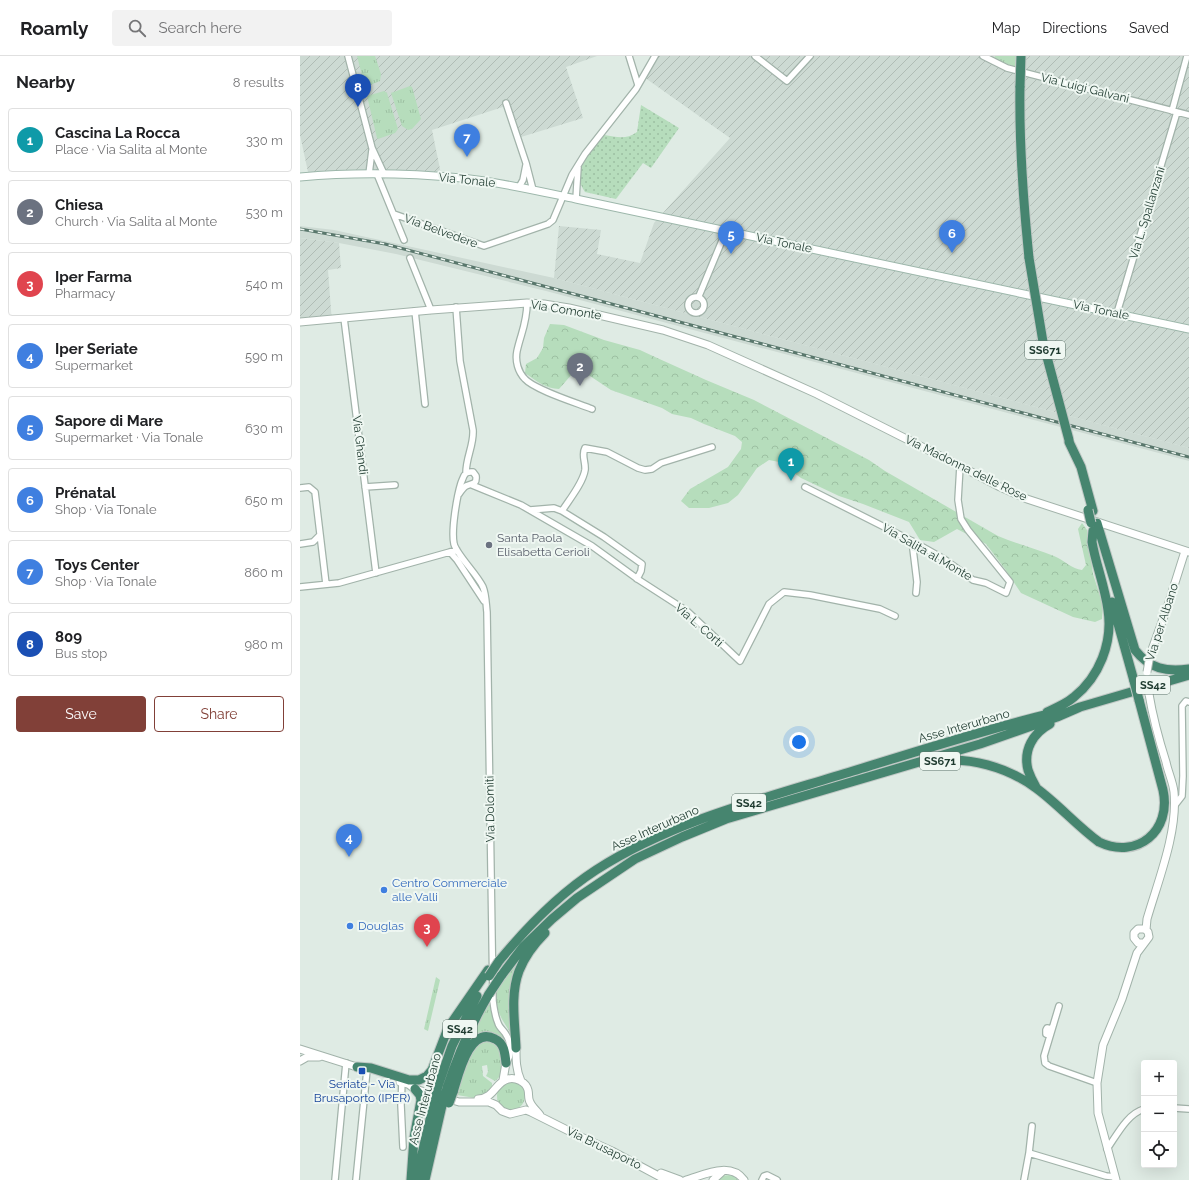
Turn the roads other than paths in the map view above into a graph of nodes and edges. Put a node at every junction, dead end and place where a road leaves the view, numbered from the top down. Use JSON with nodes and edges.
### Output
{"nodes":[{"id":1,"x":348,"y":56,"type":"edge"},
{"id":2,"x":629,"y":56,"type":"edge"},
{"id":3,"x":655,"y":56,"type":"edge"},
{"id":4,"x":755,"y":56,"type":"edge"},
{"id":5,"x":810,"y":56,"type":"edge"},
{"id":6,"x":983,"y":56,"type":"edge"},
{"id":7,"x":1021,"y":56,"type":"edge"},
{"id":8,"x":1187,"y":56,"type":"edge"},
{"id":9,"x":638,"y":85,"type":"junction"},
{"id":10,"x":506,"y":103,"type":"dead end"},
{"id":11,"x":1174,"y":111,"type":"junction"},
{"id":12,"x":1189,"y":115,"type":"edge"},
{"id":13,"x":372,"y":148,"type":"junction"},
{"id":14,"x":526,"y":163,"type":"junction"},
{"id":15,"x":578,"y":165,"type":"junction"},
{"id":16,"x":369,"y":174,"type":"junction"},
{"id":17,"x":380,"y":174,"type":"junction"},
{"id":18,"x":300,"y":177,"type":"edge"},
{"id":19,"x":520,"y":187,"type":"junction"},
{"id":20,"x":533,"y":190,"type":"junction"},
{"id":21,"x":563,"y":196,"type":"junction"},
{"id":22,"x":576,"y":199,"type":"junction"},
{"id":23,"x":394,"y":214,"type":"junction"},
{"id":24,"x":726,"y":231,"type":"junction"},
{"id":25,"x":404,"y":240,"type":"dead end"},
{"id":26,"x":410,"y":258,"type":"dead end"},
{"id":27,"x":699,"y":296,"type":"dead end"},
{"id":28,"x":527,"y":303,"type":"junction"},
{"id":29,"x":456,"y":308,"type":"junction"},
{"id":30,"x":431,"y":310,"type":"junction"},
{"id":31,"x":415,"y":311,"type":"junction"},
{"id":32,"x":1117,"y":313,"type":"junction"},
{"id":33,"x":344,"y":318,"type":"junction"},
{"id":34,"x":300,"y":322,"type":"edge"},
{"id":35,"x":1189,"y":329,"type":"edge"},
{"id":36,"x":817,"y":394,"type":"joint"},
{"id":37,"x":425,"y":404,"type":"dead end"},
{"id":38,"x":592,"y":409,"type":"dead end"},
{"id":39,"x":712,"y":447,"type":"dead end"},
{"id":40,"x":470,"y":450,"type":"junction"},
{"id":41,"x":960,"y":466,"type":"junction"},
{"id":42,"x":473,"y":472,"type":"junction"},
{"id":43,"x":466,"y":473,"type":"junction"},
{"id":44,"x":463,"y":479,"type":"junction"},
{"id":45,"x":476,"y":479,"type":"junction"},
{"id":46,"x":395,"y":485,"type":"dead end"},
{"id":47,"x":470,"y":485,"type":"junction"},
{"id":48,"x":365,"y":487,"type":"junction"},
{"id":49,"x":805,"y":487,"type":"dead end"},
{"id":50,"x":300,"y":488,"type":"edge"},
{"id":51,"x":488,"y":491,"type":"junction"},
{"id":52,"x":459,"y":494,"type":"junction"},
{"id":53,"x":530,"y":510,"type":"junction"},
{"id":54,"x":562,"y":511,"type":"junction"},
{"id":55,"x":1094,"y":526,"type":"junction"},
{"id":56,"x":320,"y":536,"type":"junction"},
{"id":57,"x":912,"y":541,"type":"junction"},
{"id":58,"x":314,"y":542,"type":"junction"},
{"id":59,"x":300,"y":544,"type":"edge"},
{"id":60,"x":321,"y":548,"type":"junction"},
{"id":61,"x":457,"y":550,"type":"junction"},
{"id":62,"x":450,"y":552,"type":"junction"},
{"id":63,"x":1187,"y":552,"type":"edge"},
{"id":64,"x":376,"y":573,"type":"junction"},
{"id":65,"x":637,"y":579,"type":"junction"},
{"id":66,"x":326,"y":584,"type":"junction"},
{"id":67,"x":300,"y":587,"type":"edge"},
{"id":68,"x":916,"y":593,"type":"dead end"},
{"id":69,"x":486,"y":603,"type":"junction"},
{"id":70,"x":895,"y":616,"type":"dead end"},
{"id":71,"x":1189,"y":669,"type":"edge"},
{"id":72,"x":1189,"y":675,"type":"edge"},
{"id":73,"x":1117,"y":695,"type":"junction"},
{"id":74,"x":1189,"y":702,"type":"edge"},
{"id":75,"x":1080,"y":707,"type":"junction"},
{"id":76,"x":1037,"y":717,"type":"junction"},
{"id":77,"x":842,"y":785,"type":"junction"},
{"id":78,"x":1036,"y":788,"type":"junction"},
{"id":79,"x":1175,"y":805,"type":"junction"},
{"id":80,"x":577,"y":898,"type":"junction"},
{"id":81,"x":1143,"y":929,"type":"junction"},
{"id":82,"x":1135,"y":941,"type":"junction"},
{"id":83,"x":1144,"y":943,"type":"junction"},
{"id":84,"x":1137,"y":953,"type":"junction"},
{"id":85,"x":488,"y":973,"type":"junction"},
{"id":86,"x":1058,"y":1006,"type":"dead end"},
{"id":87,"x":496,"y":1016,"type":"junction"},
{"id":88,"x":300,"y":1046,"type":"edge"},
{"id":89,"x":516,"y":1048,"type":"junction"},
{"id":90,"x":300,"y":1049,"type":"edge"},
{"id":91,"x":311,"y":1052,"type":"junction"},
{"id":92,"x":328,"y":1058,"type":"junction"},
{"id":93,"x":300,"y":1061,"type":"edge"},
{"id":94,"x":346,"y":1063,"type":"junction"},
{"id":95,"x":506,"y":1063,"type":"junction"},
{"id":96,"x":357,"y":1067,"type":"junction"},
{"id":97,"x":367,"y":1070,"type":"junction"},
{"id":98,"x":503,"y":1080,"type":"junction"},
{"id":99,"x":521,"y":1081,"type":"junction"},
{"id":100,"x":1097,"y":1083,"type":"junction"},
{"id":101,"x":408,"y":1085,"type":"junction"},
{"id":102,"x":446,"y":1089,"type":"junction"},
{"id":103,"x":495,"y":1091,"type":"junction"},
{"id":104,"x":529,"y":1100,"type":"junction"},
{"id":105,"x":442,"y":1101,"type":"junction"},
{"id":106,"x":496,"y":1105,"type":"junction"},
{"id":107,"x":1177,"y":1108,"type":"edge"},
{"id":108,"x":1189,"y":1109,"type":"edge"},
{"id":109,"x":1141,"y":1111,"type":"edge"},
{"id":110,"x":520,"y":1112,"type":"junction"},
{"id":111,"x":542,"y":1116,"type":"junction"},
{"id":112,"x":1032,"y":1126,"type":"dead end"},
{"id":113,"x":403,"y":1147,"type":"dead end"},
{"id":114,"x":1107,"y":1149,"type":"junction"},
{"id":115,"x":1029,"y":1153,"type":"junction"},
{"id":116,"x":631,"y":1160,"type":"junction"},
{"id":117,"x":727,"y":1170,"type":"junction"},
{"id":118,"x":1116,"y":1179,"type":"edge"},
{"id":119,"x":335,"y":1180,"type":"edge"},
{"id":120,"x":356,"y":1180,"type":"edge"},
{"id":121,"x":411,"y":1180,"type":"edge"},
{"id":122,"x":416,"y":1180,"type":"edge"},
{"id":123,"x":427,"y":1180,"type":"edge"},
{"id":124,"x":666,"y":1180,"type":"edge"},
{"id":125,"x":680,"y":1180,"type":"edge"},
{"id":126,"x":686,"y":1180,"type":"edge"},
{"id":127,"x":713,"y":1180,"type":"edge"},
{"id":128,"x":744,"y":1180,"type":"edge"},
{"id":129,"x":762,"y":1180,"type":"edge"},
{"id":130,"x":777,"y":1180,"type":"edge"},
{"id":131,"x":1024,"y":1180,"type":"edge"}],
"edges":[{"from":1,"to":13,"type":"street"},
{"from":2,"to":9,"type":"street"},
{"from":3,"to":9,"type":"street","name":"Via Belvedere"},
{"from":4,"to":5,"type":"street"},
{"from":6,"to":11,"type":"street","name":"Via Luigi Galvani"},
{"from":7,"to":55,"type":"highway","number":"SS671","bridge":true},
{"from":8,"to":11,"type":"street","name":"Via L. Spallanzani"},
{"from":9,"to":15,"type":"street","name":"Via Belvedere"},
{"from":10,"to":14,"type":"street"},
{"from":11,"to":12,"type":"street","name":"Via Luigi Galvani"},
{"from":11,"to":32,"type":"street","name":"Via L. Spallanzani"},
{"from":13,"to":16,"type":"street"},
{"from":13,"to":17,"type":"street"},
{"from":14,"to":19,"type":"street"},
{"from":14,"to":20,"type":"street"},
{"from":15,"to":21,"type":"street","name":"Via Belvedere"},
{"from":15,"to":22,"type":"street"},
{"from":16,"to":17,"type":"street","name":"Via Tonale"},
{"from":16,"to":18,"type":"street","name":"Via Tonale"},
{"from":17,"to":19,"type":"street","name":"Via Tonale"},
{"from":17,"to":23,"type":"street"},
{"from":19,"to":20,"type":"street","name":"Via Tonale"},
{"from":20,"to":21,"type":"street","name":"Via Tonale"},
{"from":21,"to":22,"type":"street","name":"Via Tonale"},
{"from":21,"to":23,"type":"street","name":"Via Belvedere"},
{"from":22,"to":24,"type":"street","name":"Via Tonale"},
{"from":23,"to":25,"type":"street"},
{"from":24,"to":27,"type":"street"},
{"from":24,"to":32,"type":"street","name":"Via Tonale"},
{"from":26,"to":30,"type":"street"},
{"from":28,"to":29,"type":"street","name":"Via Comonte"},
{"from":28,"to":36,"type":"street","name":"Via Comonte"},
{"from":28,"to":38,"type":"street"},
{"from":29,"to":30,"type":"street","name":"Via Comonte"},
{"from":29,"to":40,"type":"street"},
{"from":30,"to":31,"type":"street","name":"Via Comonte"},
{"from":31,"to":33,"type":"street","name":"Via Comonte"},
{"from":31,"to":37,"type":"street"},
{"from":32,"to":35,"type":"street","name":"Via Tonale"},
{"from":33,"to":34,"type":"street","name":"Via Comonte"},
{"from":33,"to":48,"type":"street","name":"Via Ghandi"},
{"from":36,"to":41,"type":"street","name":"Via Madonna delle Rose"},
{"from":39,"to":54,"type":"street"},
{"from":40,"to":42,"type":"street"},
{"from":40,"to":43,"type":"street"},
{"from":41,"to":57,"type":"street","name":"Via Salita al Monte"},
{"from":41,"to":63,"type":"street","name":"Via Madonna delle Rose"},
{"from":42,"to":43,"type":"street"},
{"from":42,"to":45,"type":"street"},
{"from":43,"to":44,"type":"street"},
{"from":44,"to":47,"type":"street"},
{"from":44,"to":52,"type":"street"},
{"from":45,"to":47,"type":"street"},
{"from":45,"to":51,"type":"street","name":"Via L. Corti"},
{"from":46,"to":48,"type":"street"},
{"from":47,"to":51,"type":"street","name":"Via L. Corti"},
{"from":47,"to":52,"type":"street"},
{"from":48,"to":64,"type":"street","name":"Via Ghandi"},
{"from":49,"to":57,"type":"street","name":"Via Salita al Monte"},
{"from":50,"to":56,"type":"street"},
{"from":51,"to":53,"type":"street","name":"Via L. Corti"},
{"from":52,"to":61,"type":"street"},
{"from":53,"to":54,"type":"street"},
{"from":53,"to":65,"type":"street","name":"Via L. Corti"},
{"from":54,"to":65,"type":"street"},
{"from":55,"to":71,"type":"highway","number":"SS671"},
{"from":55,"to":76,"type":"highway"},
{"from":55,"to":78,"type":"highway","number":"SS671","bridge":true},
{"from":56,"to":58,"type":"street"},
{"from":56,"to":60,"type":"street"},
{"from":57,"to":68,"type":"street"},
{"from":58,"to":59,"type":"street"},
{"from":58,"to":60,"type":"street"},
{"from":60,"to":66,"type":"street"},
{"from":61,"to":62,"type":"street"},
{"from":61,"to":69,"type":"street","name":"Via Dolomiti"},
{"from":62,"to":64,"type":"street"},
{"from":62,"to":69,"type":"street"},
{"from":63,"to":79,"type":"street","name":"Via per Albano","bridge":true},
{"from":64,"to":66,"type":"street"},
{"from":65,"to":70,"type":"street","name":"Via L. Corti"},
{"from":66,"to":67,"type":"street"},
{"from":69,"to":87,"type":"street","name":"Via Dolomiti"},
{"from":72,"to":73,"type":"highway","number":"SS42"},
{"from":73,"to":75,"type":"highway","number":"SS42"},
{"from":73,"to":78,"type":"highway"},
{"from":74,"to":79,"type":"street"},
{"from":75,"to":76,"type":"highway","name":"Asse Interurbano"},
{"from":75,"to":77,"type":"highway","number":"SS42"},
{"from":76,"to":85,"type":"highway","name":"Asse Interurbano","number":"SS42","bridge":true},
{"from":77,"to":78,"type":"highway","number":"SS671"},
{"from":77,"to":80,"type":"highway","name":"Asse Interurbano","number":"SS42"},
{"from":79,"to":81,"type":"street","name":"Via per Albano"},
{"from":80,"to":89,"type":"highway"},
{"from":80,"to":102,"type":"highway","name":"Asse Interurbano","number":"SS42","bridge":true},
{"from":81,"to":82,"type":"street"},
{"from":81,"to":83,"type":"street"},
{"from":82,"to":83,"type":"street"},
{"from":82,"to":84,"type":"street"},
{"from":83,"to":84,"type":"street"},
{"from":84,"to":100,"type":"street"},
{"from":85,"to":96,"type":"highway"},
{"from":85,"to":102,"type":"highway","name":"Asse Interurbano","number":"SS42"},
{"from":86,"to":100,"type":"street"},
{"from":87,"to":89,"type":"street"},
{"from":87,"to":95,"type":"street"},
{"from":88,"to":91,"type":"street"},
{"from":89,"to":99,"type":"street","name":"Via Brusaporto"},
{"from":90,"to":91,"type":"street","name":"Via Brusaporto"},
{"from":91,"to":92,"type":"street","name":"Via Brusaporto"},
{"from":92,"to":93,"type":"street"},
{"from":92,"to":94,"type":"street","name":"Via Brusaporto"},
{"from":94,"to":96,"type":"street","name":"Via Brusaporto"},
{"from":94,"to":119,"type":"street"},
{"from":95,"to":98,"type":"street"},
{"from":95,"to":102,"type":"highway"},
{"from":96,"to":97,"type":"street","name":"Via Brusaporto"},
{"from":97,"to":101,"type":"street","name":"Via Brusaporto"},
{"from":97,"to":120,"type":"street"},
{"from":98,"to":99,"type":"street"},
{"from":98,"to":103,"type":"street","name":"Via Brusaporto"},
{"from":99,"to":104,"type":"street","name":"Via Brusaporto"},
{"from":100,"to":114,"type":"street"},
{"from":101,"to":103,"type":"street","name":"Via Brusaporto"},
{"from":101,"to":106,"type":"street","name":"Via Brusaporto"},
{"from":101,"to":113,"type":"street"},
{"from":101,"to":121,"type":"highway"},
{"from":102,"to":105,"type":"highway","name":"Asse Interurbano","number":"SS42","bridge":true},
{"from":103,"to":106,"type":"street"},
{"from":104,"to":110,"type":"street"},
{"from":104,"to":111,"type":"street","name":"Via Brusaporto"},
{"from":105,"to":122,"type":"highway","name":"Asse Interurbano","number":"SS42"},
{"from":105,"to":123,"type":"highway","name":"Asse Interurbano","number":"SS42"},
{"from":106,"to":110,"type":"street","name":"Via Brusaporto"},
{"from":107,"to":108,"type":"street"},
{"from":109,"to":114,"type":"street"},
{"from":110,"to":111,"type":"street","name":"Via Brusaporto"},
{"from":111,"to":116,"type":"street","name":"Via Brusaporto"},
{"from":112,"to":115,"type":"street"},
{"from":114,"to":118,"type":"street"},
{"from":115,"to":118,"type":"street"},
{"from":115,"to":131,"type":"street"},
{"from":116,"to":124,"type":"street","name":"Via Brusaporto"},
{"from":116,"to":125,"type":"street"},
{"from":117,"to":126,"type":"street"},
{"from":117,"to":127,"type":"street"},
{"from":117,"to":128,"type":"street"},
{"from":129,"to":130,"type":"street"}]}
